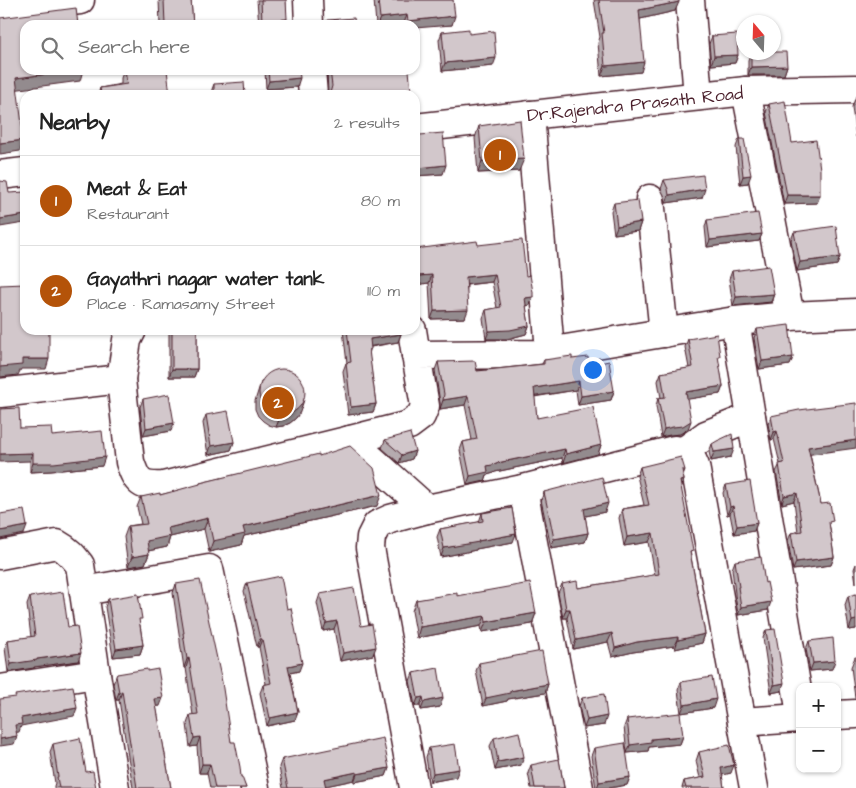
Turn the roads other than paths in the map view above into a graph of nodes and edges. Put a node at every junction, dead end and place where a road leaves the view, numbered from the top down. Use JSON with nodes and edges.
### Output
{"nodes":[{"id":1,"x":80,"y":0,"type":"edge"},
{"id":2,"x":308,"y":0,"type":"edge"},
{"id":3,"x":690,"y":0,"type":"edge"},
{"id":4,"x":0,"y":9,"type":"edge"},
{"id":5,"x":309,"y":20,"type":"edge"},
{"id":6,"x":311,"y":75,"type":"edge"},
{"id":7,"x":856,"y":89,"type":"edge"},
{"id":8,"x":313,"y":90,"type":"edge"},
{"id":9,"x":746,"y":91,"type":"junction"},
{"id":10,"x":698,"y":96,"type":"junction"},
{"id":11,"x":530,"y":115,"type":"junction"},
{"id":12,"x":420,"y":127,"type":"edge"},
{"id":13,"x":20,"y":173,"type":"edge"},
{"id":14,"x":0,"y":175,"type":"edge"},
{"id":15,"x":650,"y":199,"type":"dead end"},
{"id":16,"x":856,"y":313,"type":"edge"},
{"id":17,"x":790,"y":316,"type":"junction"},
{"id":18,"x":735,"y":321,"type":"junction"},
{"id":19,"x":664,"y":333,"type":"junction"},
{"id":20,"x":130,"y":335,"type":"edge"},
{"id":21,"x":414,"y":342,"type":"edge"},
{"id":22,"x":550,"y":351,"type":"junction"},
{"id":23,"x":122,"y":379,"type":"junction"},
{"id":24,"x":0,"y":393,"type":"edge"},
{"id":25,"x":751,"y":417,"type":"junction"},
{"id":26,"x":350,"y":440,"type":"junction"},
{"id":27,"x":684,"y":451,"type":"junction"},
{"id":28,"x":522,"y":489,"type":"junction"},
{"id":29,"x":427,"y":509,"type":"junction"},
{"id":30,"x":0,"y":555,"type":"edge"},
{"id":31,"x":84,"y":592,"type":"junction"},
{"id":32,"x":96,"y":674,"type":"junction"},
{"id":33,"x":796,"y":684,"type":"edge"},
{"id":34,"x":0,"y":689,"type":"edge"},
{"id":35,"x":856,"y":714,"type":"edge"},
{"id":36,"x":841,"y":715,"type":"edge"},
{"id":37,"x":796,"y":718,"type":"edge"},
{"id":38,"x":742,"y":722,"type":"junction"},
{"id":39,"x":115,"y":788,"type":"edge"},
{"id":40,"x":255,"y":788,"type":"edge"},
{"id":41,"x":414,"y":788,"type":"edge"},
{"id":42,"x":579,"y":788,"type":"edge"},
{"id":43,"x":754,"y":788,"type":"edge"}],
"edges":[{"from":1,"to":4,"type":"street"},
{"from":2,"to":5,"type":"street"},
{"from":3,"to":10,"type":"street"},
{"from":6,"to":8,"type":"street"},
{"from":7,"to":9,"type":"street","name":"Dr.Rajendra Prasath Road"},
{"from":9,"to":10,"type":"street","name":"Dr.Rajendra Prasath Road"},
{"from":9,"to":17,"type":"street"},
{"from":10,"to":11,"type":"street","name":"Dr.Rajendra Prasath Road"},
{"from":11,"to":12,"type":"street","name":"Dr.Rajendra Prasath Road"},
{"from":11,"to":22,"type":"street"},
{"from":13,"to":14,"type":"street"},
{"from":15,"to":19,"type":"street"},
{"from":16,"to":17,"type":"street"},
{"from":17,"to":18,"type":"street"},
{"from":18,"to":19,"type":"street"},
{"from":18,"to":25,"type":"street"},
{"from":19,"to":22,"type":"street"},
{"from":20,"to":23,"type":"street"},
{"from":21,"to":22,"type":"street"},
{"from":21,"to":26,"type":"street"},
{"from":23,"to":24,"type":"street"},
{"from":23,"to":26,"type":"street"},
{"from":25,"to":27,"type":"street"},
{"from":25,"to":33,"type":"street"},
{"from":26,"to":29,"type":"street"},
{"from":27,"to":28,"type":"street"},
{"from":27,"to":38,"type":"street"},
{"from":28,"to":29,"type":"street"},
{"from":28,"to":42,"type":"street"},
{"from":29,"to":41,"type":"street"},
{"from":30,"to":31,"type":"street"},
{"from":31,"to":32,"type":"street"},
{"from":31,"to":40,"type":"street"},
{"from":32,"to":34,"type":"street"},
{"from":32,"to":39,"type":"street"},
{"from":35,"to":36,"type":"street"},
{"from":37,"to":38,"type":"street"},
{"from":38,"to":43,"type":"street"}]}
